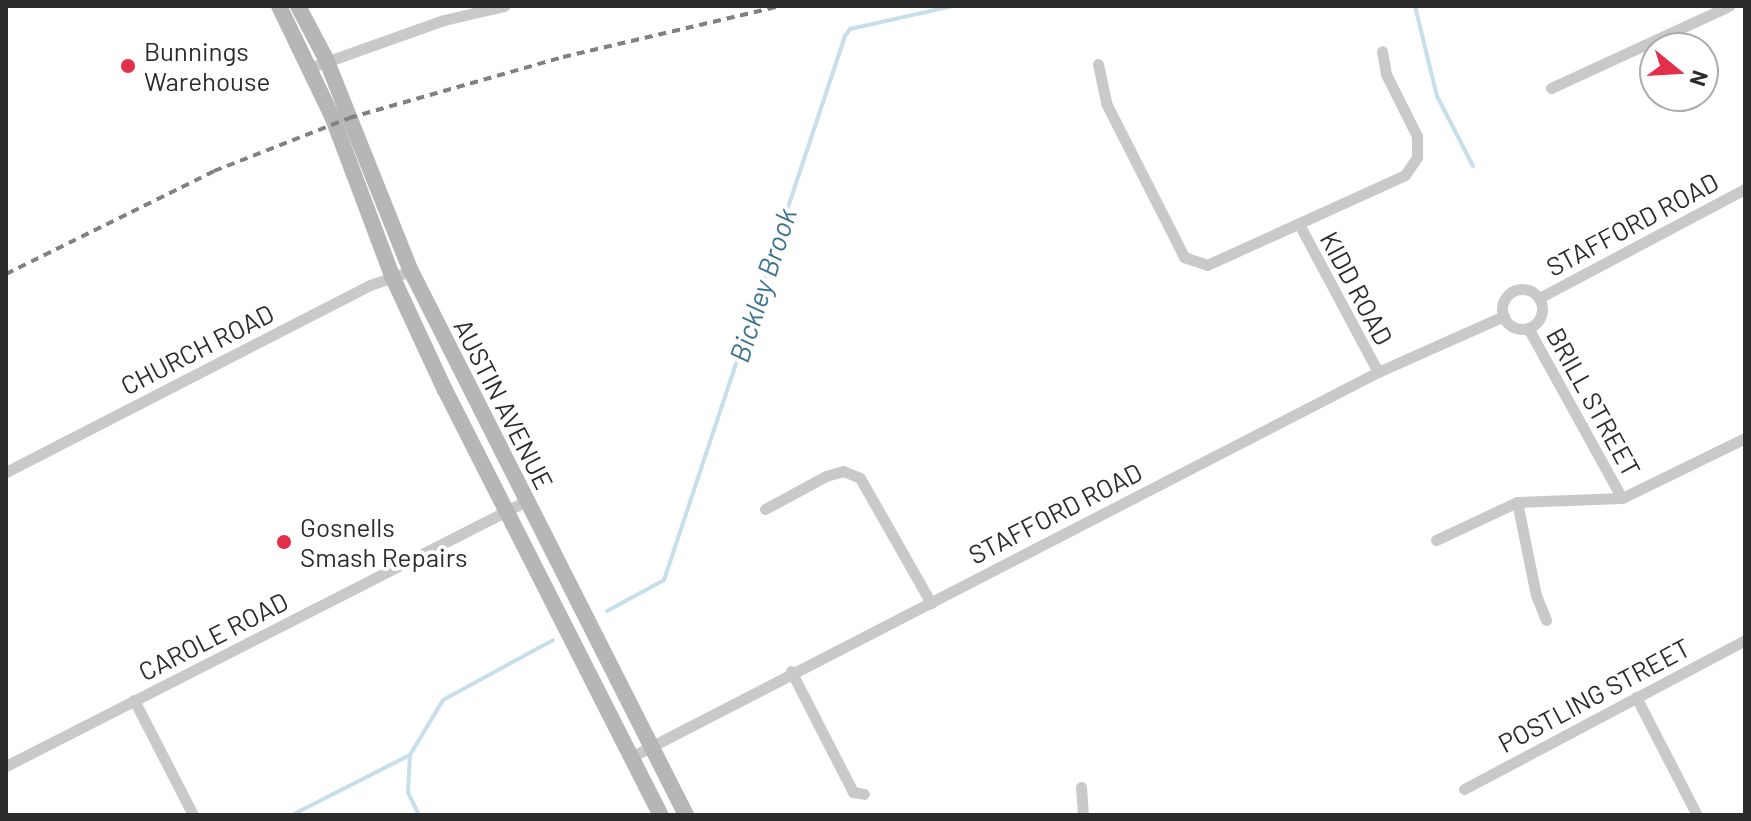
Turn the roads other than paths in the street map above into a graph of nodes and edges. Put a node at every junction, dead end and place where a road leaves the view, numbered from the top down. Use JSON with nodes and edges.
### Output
{"nodes":[{"id":1,"x":279,"y":6,"type":"edge"},
{"id":2,"x":298,"y":6,"type":"edge"},
{"id":3,"x":504,"y":6,"type":"edge"},
{"id":4,"x":1729,"y":6,"type":"edge"},
{"id":5,"x":1382,"y":51,"type":"dead end"},
{"id":6,"x":326,"y":59,"type":"junction"},
{"id":7,"x":1098,"y":64,"type":"dead end"},
{"id":8,"x":309,"y":68,"type":"junction"},
{"id":9,"x":1551,"y":88,"type":"dead end"},
{"id":10,"x":1745,"y":189,"type":"edge"},
{"id":11,"x":1299,"y":224,"type":"junction"},
{"id":12,"x":411,"y":271,"type":"junction"},
{"id":13,"x":392,"y":276,"type":"junction"},
{"id":14,"x":1539,"y":298,"type":"junction"},
{"id":15,"x":1504,"y":316,"type":"junction"},
{"id":16,"x":1528,"y":328,"type":"junction"},
{"id":17,"x":1378,"y":372,"type":"junction"},
{"id":18,"x":1745,"y":438,"type":"edge"},
{"id":19,"x":6,"y":472,"type":"edge"},
{"id":20,"x":1622,"y":498,"type":"junction"},
{"id":21,"x":526,"y":501,"type":"junction"},
{"id":22,"x":1517,"y":502,"type":"junction"},
{"id":23,"x":765,"y":509,"type":"dead end"},
{"id":24,"x":506,"y":511,"type":"junction"},
{"id":25,"x":1436,"y":540,"type":"dead end"},
{"id":26,"x":931,"y":603,"type":"junction"},
{"id":27,"x":1546,"y":620,"type":"dead end"},
{"id":28,"x":1745,"y":640,"type":"edge"},
{"id":29,"x":791,"y":671,"type":"junction"},
{"id":30,"x":1636,"y":697,"type":"junction"},
{"id":31,"x":134,"y":700,"type":"junction"},
{"id":32,"x":651,"y":747,"type":"junction"},
{"id":33,"x":631,"y":757,"type":"junction"},
{"id":34,"x":6,"y":766,"type":"edge"},
{"id":35,"x":1081,"y":787,"type":"dead end"},
{"id":36,"x":1464,"y":789,"type":"dead end"},
{"id":37,"x":864,"y":794,"type":"dead end"},
{"id":38,"x":193,"y":815,"type":"edge"},
{"id":39,"x":661,"y":815,"type":"edge"},
{"id":40,"x":686,"y":815,"type":"edge"},
{"id":41,"x":1083,"y":815,"type":"edge"},
{"id":42,"x":1697,"y":815,"type":"edge"}],
"edges":[{"from":1,"to":8,"type":"main road","name":"AUSTIN AVENUE"},
{"from":2,"to":6,"type":"main road","name":"AUSTIN AVENUE"},
{"from":3,"to":6,"type":"street"},
{"from":4,"to":9,"type":"street"},
{"from":5,"to":11,"type":"street"},
{"from":6,"to":8,"type":"street"},
{"from":6,"to":12,"type":"main road","name":"AUSTIN AVENUE"},
{"from":7,"to":11,"type":"street"},
{"from":8,"to":13,"type":"main road","name":"AUSTIN AVENUE"},
{"from":10,"to":14,"type":"street","name":"STAFFORD ROAD"},
{"from":11,"to":17,"type":"street","name":"KIDD ROAD"},
{"from":12,"to":13,"type":"street","name":"CHURCH ROAD"},
{"from":12,"to":21,"type":"main road","name":"AUSTIN AVENUE"},
{"from":13,"to":19,"type":"street","name":"CHURCH ROAD"},
{"from":13,"to":24,"type":"main road","name":"AUSTIN AVENUE"},
{"from":14,"to":15,"type":"street","name":"STAFFORD ROAD"},
{"from":14,"to":16,"type":"street","name":"STAFFORD ROAD"},
{"from":15,"to":16,"type":"street"},
{"from":15,"to":17,"type":"street","name":"STAFFORD ROAD"},
{"from":16,"to":20,"type":"street","name":"BRILL STREET"},
{"from":17,"to":26,"type":"street","name":"STAFFORD ROAD"},
{"from":18,"to":20,"type":"street"},
{"from":20,"to":22,"type":"street"},
{"from":21,"to":24,"type":"street","name":"CAROLE ROAD"},
{"from":21,"to":32,"type":"main road","name":"AUSTIN AVENUE"},
{"from":22,"to":25,"type":"street"},
{"from":22,"to":27,"type":"street"},
{"from":23,"to":26,"type":"street"},
{"from":24,"to":31,"type":"street","name":"CAROLE ROAD"},
{"from":24,"to":33,"type":"main road","name":"AUSTIN AVENUE"},
{"from":26,"to":29,"type":"street","name":"STAFFORD ROAD"},
{"from":28,"to":30,"type":"street","name":"POSTLING STREET"},
{"from":29,"to":32,"type":"street","name":"STAFFORD ROAD"},
{"from":29,"to":37,"type":"street"},
{"from":30,"to":36,"type":"street","name":"POSTLING STREET"},
{"from":30,"to":42,"type":"street"},
{"from":31,"to":34,"type":"street","name":"CAROLE ROAD"},
{"from":31,"to":38,"type":"street"},
{"from":32,"to":33,"type":"street","name":"STAFFORD ROAD"},
{"from":32,"to":40,"type":"main road","name":"AUSTIN AVENUE"},
{"from":33,"to":39,"type":"main road","name":"AUSTIN AVENUE"},
{"from":35,"to":41,"type":"street"}]}
